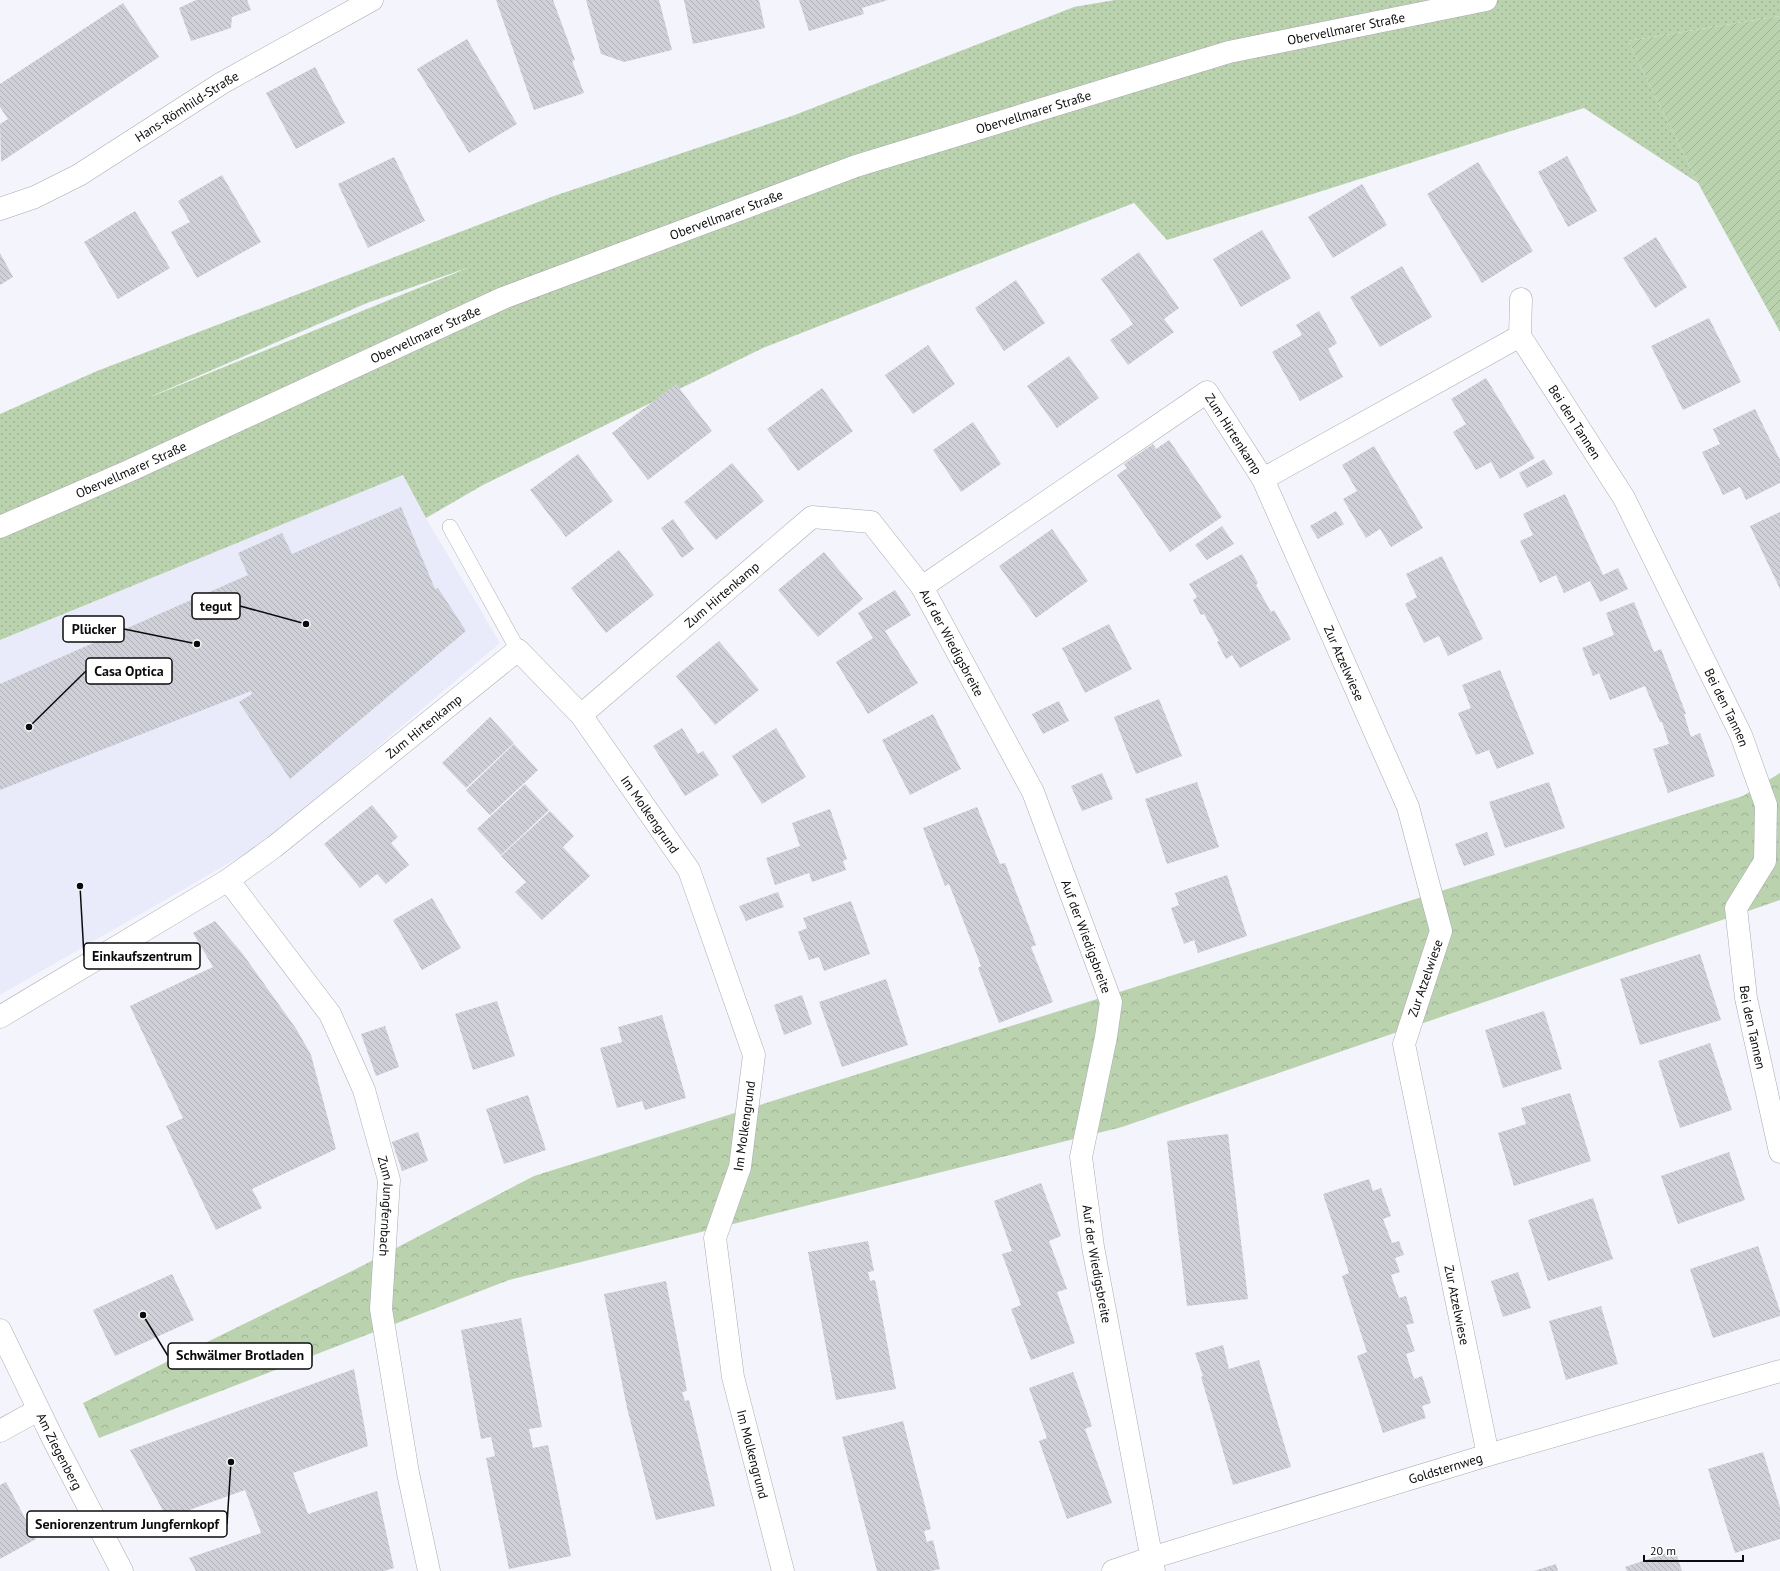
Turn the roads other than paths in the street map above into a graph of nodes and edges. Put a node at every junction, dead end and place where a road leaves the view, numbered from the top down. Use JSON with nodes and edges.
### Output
{"nodes":[{"id":1,"x":372,"y":0,"type":"edge"},
{"id":2,"x":1486,"y":0,"type":"edge"},
{"id":3,"x":0,"y":209,"type":"edge"},
{"id":4,"x":1521,"y":299,"type":"dead end"},
{"id":5,"x":1520,"y":336,"type":"junction"},
{"id":6,"x":1263,"y":479,"type":"junction"},
{"id":7,"x":812,"y":517,"type":"joint"},
{"id":8,"x":0,"y":527,"type":"edge"},
{"id":9,"x":450,"y":527,"type":"dead end"},
{"id":10,"x":922,"y":587,"type":"junction"},
{"id":11,"x":518,"y":650,"type":"junction"},
{"id":12,"x":581,"y":715,"type":"junction"},
{"id":13,"x":228,"y":880,"type":"junction"},
{"id":14,"x":0,"y":1017,"type":"edge"},
{"id":15,"x":1780,"y":1152,"type":"edge"},
{"id":16,"x":0,"y":1330,"type":"edge"},
{"id":17,"x":1780,"y":1370,"type":"edge"},
{"id":18,"x":38,"y":1410,"type":"junction"},
{"id":19,"x":0,"y":1431,"type":"edge"},
{"id":20,"x":1488,"y":1455,"type":"junction"},
{"id":21,"x":1152,"y":1564,"type":"edge"},
{"id":22,"x":122,"y":1571,"type":"edge"},
{"id":23,"x":429,"y":1571,"type":"edge"},
{"id":24,"x":783,"y":1571,"type":"edge"},
{"id":25,"x":1113,"y":1571,"type":"edge"}],
"edges":[{"from":1,"to":3,"type":"street","name":"Hans-Römhild-Straße"},
{"from":2,"to":8,"type":"street","name":"Obervellmarer Straße"},
{"from":4,"to":5,"type":"street"},
{"from":5,"to":6,"type":"street","name":"Zum Hirtenkamp"},
{"from":5,"to":15,"type":"street","name":"Bei den Tannen"},
{"from":6,"to":10,"type":"street","name":"Zum Hirtenkamp"},
{"from":6,"to":20,"type":"street","name":"Zur Atzelwiese"},
{"from":7,"to":10,"type":"street","name":"Auf der Wiedigsbreite"},
{"from":7,"to":12,"type":"street","name":"Zum Hirtenkamp"},
{"from":9,"to":11,"type":"lane"},
{"from":10,"to":21,"type":"street","name":"Auf der Wiedigsbreite"},
{"from":11,"to":12,"type":"street"},
{"from":11,"to":13,"type":"street","name":"Zum Hirtenkamp"},
{"from":12,"to":24,"type":"street","name":"Im Molkengrund"},
{"from":13,"to":14,"type":"street","name":"Zum Hirtenkamp"},
{"from":13,"to":23,"type":"street","name":"Zum Jungfernbach"},
{"from":16,"to":18,"type":"street","name":"Am Ziegenberg"},
{"from":17,"to":20,"type":"street","name":"Goldsternweg"},
{"from":18,"to":19,"type":"street"},
{"from":18,"to":22,"type":"street","name":"Am Ziegenberg"},
{"from":20,"to":21,"type":"street","name":"Goldsternweg"},
{"from":21,"to":25,"type":"street","name":"Goldsternweg"}]}
